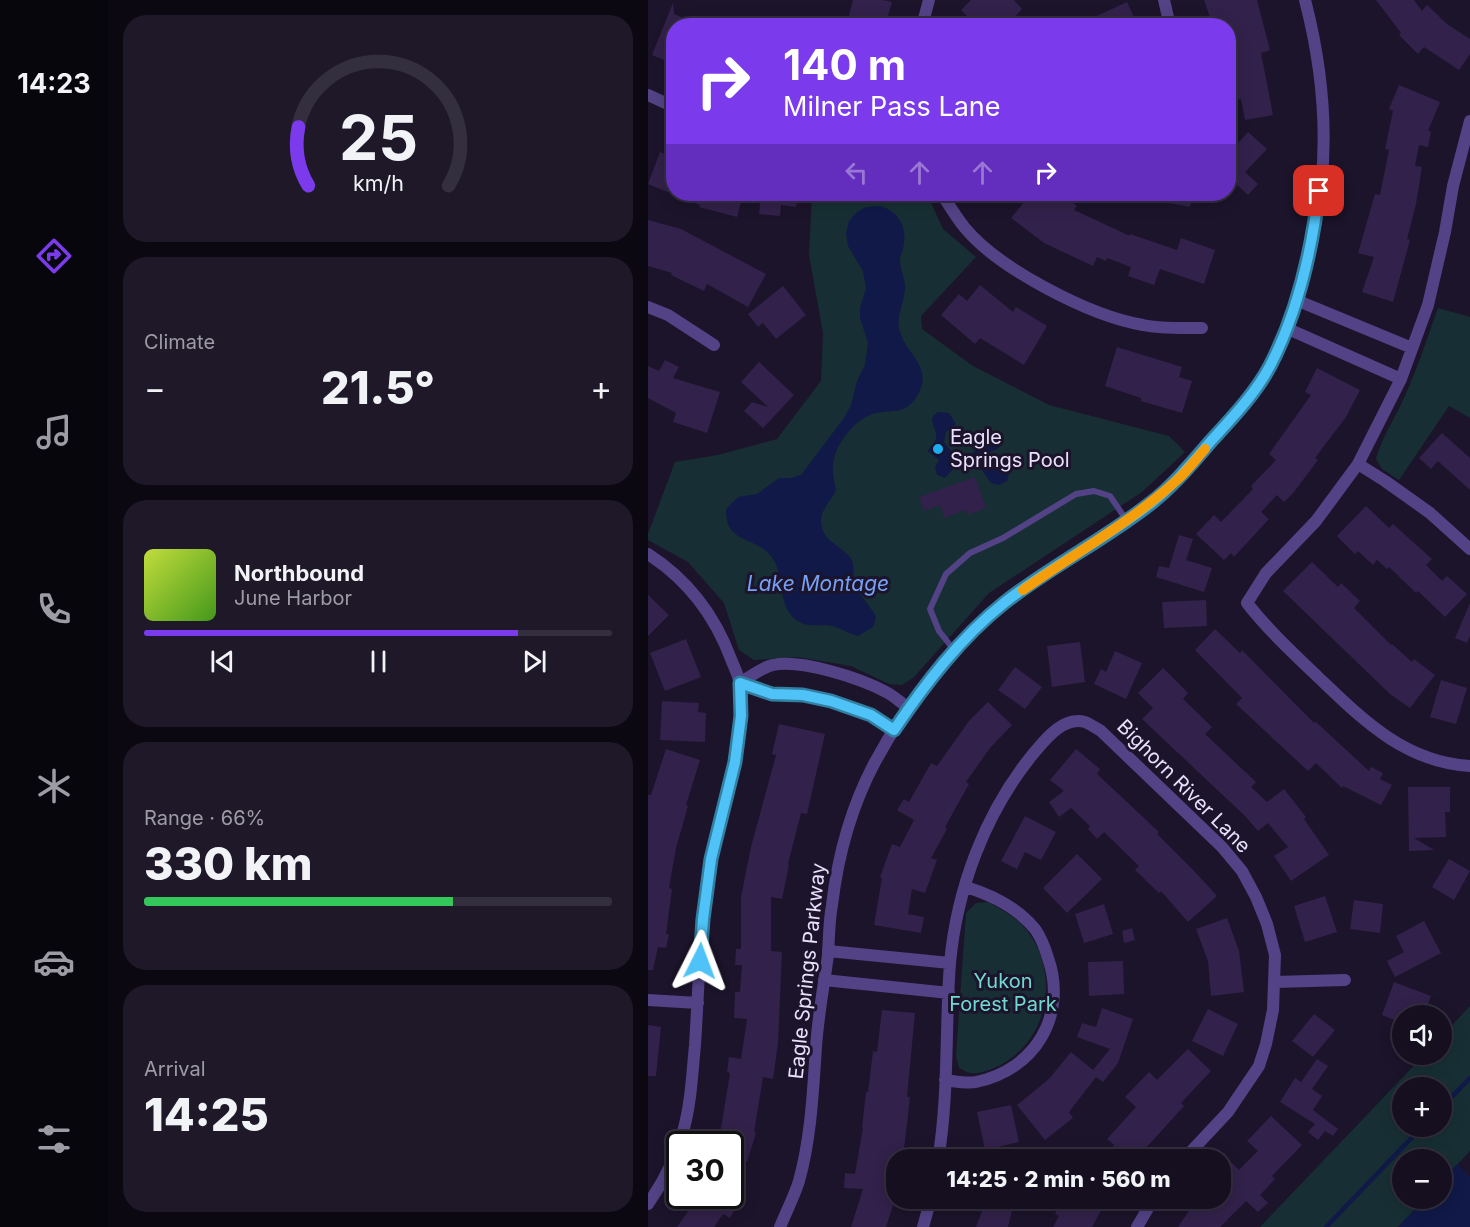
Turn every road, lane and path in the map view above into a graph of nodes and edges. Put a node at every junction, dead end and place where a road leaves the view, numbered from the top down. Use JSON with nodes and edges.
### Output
{"nodes":[{"id":1,"x":929,"y":0,"type":"edge"},
{"id":2,"x":1164,"y":0,"type":"edge"},
{"id":3,"x":1305,"y":0,"type":"edge"},
{"id":4,"x":924,"y":18,"type":"edge"},
{"id":5,"x":1168,"y":18,"type":"edge"},
{"id":6,"x":648,"y":95,"type":"edge"},
{"id":7,"x":666,"y":103,"type":"edge"},
{"id":8,"x":1470,"y":121,"type":"edge"},
{"id":9,"x":947,"y":201,"type":"edge"},
{"id":10,"x":1296,"y":300,"type":"junction"},
{"id":11,"x":648,"y":307,"type":"edge"},
{"id":12,"x":1202,"y":328,"type":"dead end"},
{"id":13,"x":1286,"y":328,"type":"junction"},
{"id":14,"x":714,"y":345,"type":"dead end"},
{"id":15,"x":1412,"y":348,"type":"junction"},
{"id":16,"x":1401,"y":379,"type":"junction"},
{"id":17,"x":1358,"y":464,"type":"junction"},
{"id":18,"x":1127,"y":521,"type":"junction"},
{"id":19,"x":1470,"y":549,"type":"edge"},
{"id":20,"x":648,"y":554,"type":"edge"},
{"id":21,"x":955,"y":651,"type":"junction"},
{"id":22,"x":740,"y":683,"type":"junction"},
{"id":23,"x":909,"y":708,"type":"junction"},
{"id":24,"x":894,"y":730,"type":"junction"},
{"id":25,"x":1470,"y":766,"type":"edge"},
{"id":26,"x":966,"y":886,"type":"junction"},
{"id":27,"x":828,"y":951,"type":"junction"},
{"id":28,"x":951,"y":963,"type":"junction"},
{"id":29,"x":824,"y":980,"type":"junction"},
{"id":30,"x":1345,"y":980,"type":"dead end"},
{"id":31,"x":1275,"y":982,"type":"junction"},
{"id":32,"x":950,"y":993,"type":"junction"},
{"id":33,"x":648,"y":1000,"type":"edge"},
{"id":34,"x":698,"y":1003,"type":"junction"},
{"id":35,"x":945,"y":1080,"type":"junction"},
{"id":36,"x":940,"y":1149,"type":"edge"},
{"id":37,"x":1193,"y":1149,"type":"edge"},
{"id":38,"x":648,"y":1204,"type":"edge"},
{"id":39,"x":928,"y":1209,"type":"edge"},
{"id":40,"x":1148,"y":1209,"type":"edge"},
{"id":41,"x":780,"y":1227,"type":"edge"},
{"id":42,"x":923,"y":1227,"type":"edge"},
{"id":43,"x":1137,"y":1227,"type":"edge"}],
"edges":[{"from":1,"to":4,"type":"street"},
{"from":2,"to":5,"type":"street"},
{"from":3,"to":10,"type":"street","name":"Eagle Springs Parkway"},
{"from":6,"to":7,"type":"street"},
{"from":8,"to":15,"type":"street"},
{"from":9,"to":12,"type":"street"},
{"from":10,"to":13,"type":"street","name":"Eagle Springs Parkway"},
{"from":10,"to":15,"type":"street"},
{"from":11,"to":14,"type":"street"},
{"from":13,"to":16,"type":"street"},
{"from":13,"to":18,"type":"street","name":"Eagle Springs Parkway"},
{"from":15,"to":16,"type":"street"},
{"from":16,"to":17,"type":"street"},
{"from":17,"to":19,"type":"street"},
{"from":17,"to":25,"type":"street"},
{"from":18,"to":21,"type":"street","name":"Eagle Springs Parkway"},
{"from":18,"to":21,"type":"lane"},
{"from":20,"to":22,"type":"street"},
{"from":21,"to":23,"type":"street","name":"Eagle Springs Parkway"},
{"from":22,"to":23,"type":"street"},
{"from":22,"to":24,"type":"street"},
{"from":22,"to":34,"type":"street"},
{"from":23,"to":24,"type":"street","name":"Eagle Springs Parkway"},
{"from":24,"to":27,"type":"street","name":"Eagle Springs Parkway"},
{"from":26,"to":28,"type":"street"},
{"from":26,"to":31,"type":"street","name":"Bighorn River Lane"},
{"from":26,"to":35,"type":"street"},
{"from":27,"to":28,"type":"street"},
{"from":27,"to":29,"type":"street","name":"Eagle Springs Parkway"},
{"from":28,"to":32,"type":"street"},
{"from":29,"to":32,"type":"street"},
{"from":29,"to":41,"type":"street","name":"Eagle Springs Parkway"},
{"from":30,"to":31,"type":"street"},
{"from":31,"to":37,"type":"street","name":"Bighorn River Lane"},
{"from":32,"to":35,"type":"street"},
{"from":33,"to":34,"type":"street"},
{"from":34,"to":38,"type":"street"},
{"from":35,"to":36,"type":"street"},
{"from":39,"to":42,"type":"street"},
{"from":40,"to":43,"type":"street"}]}
